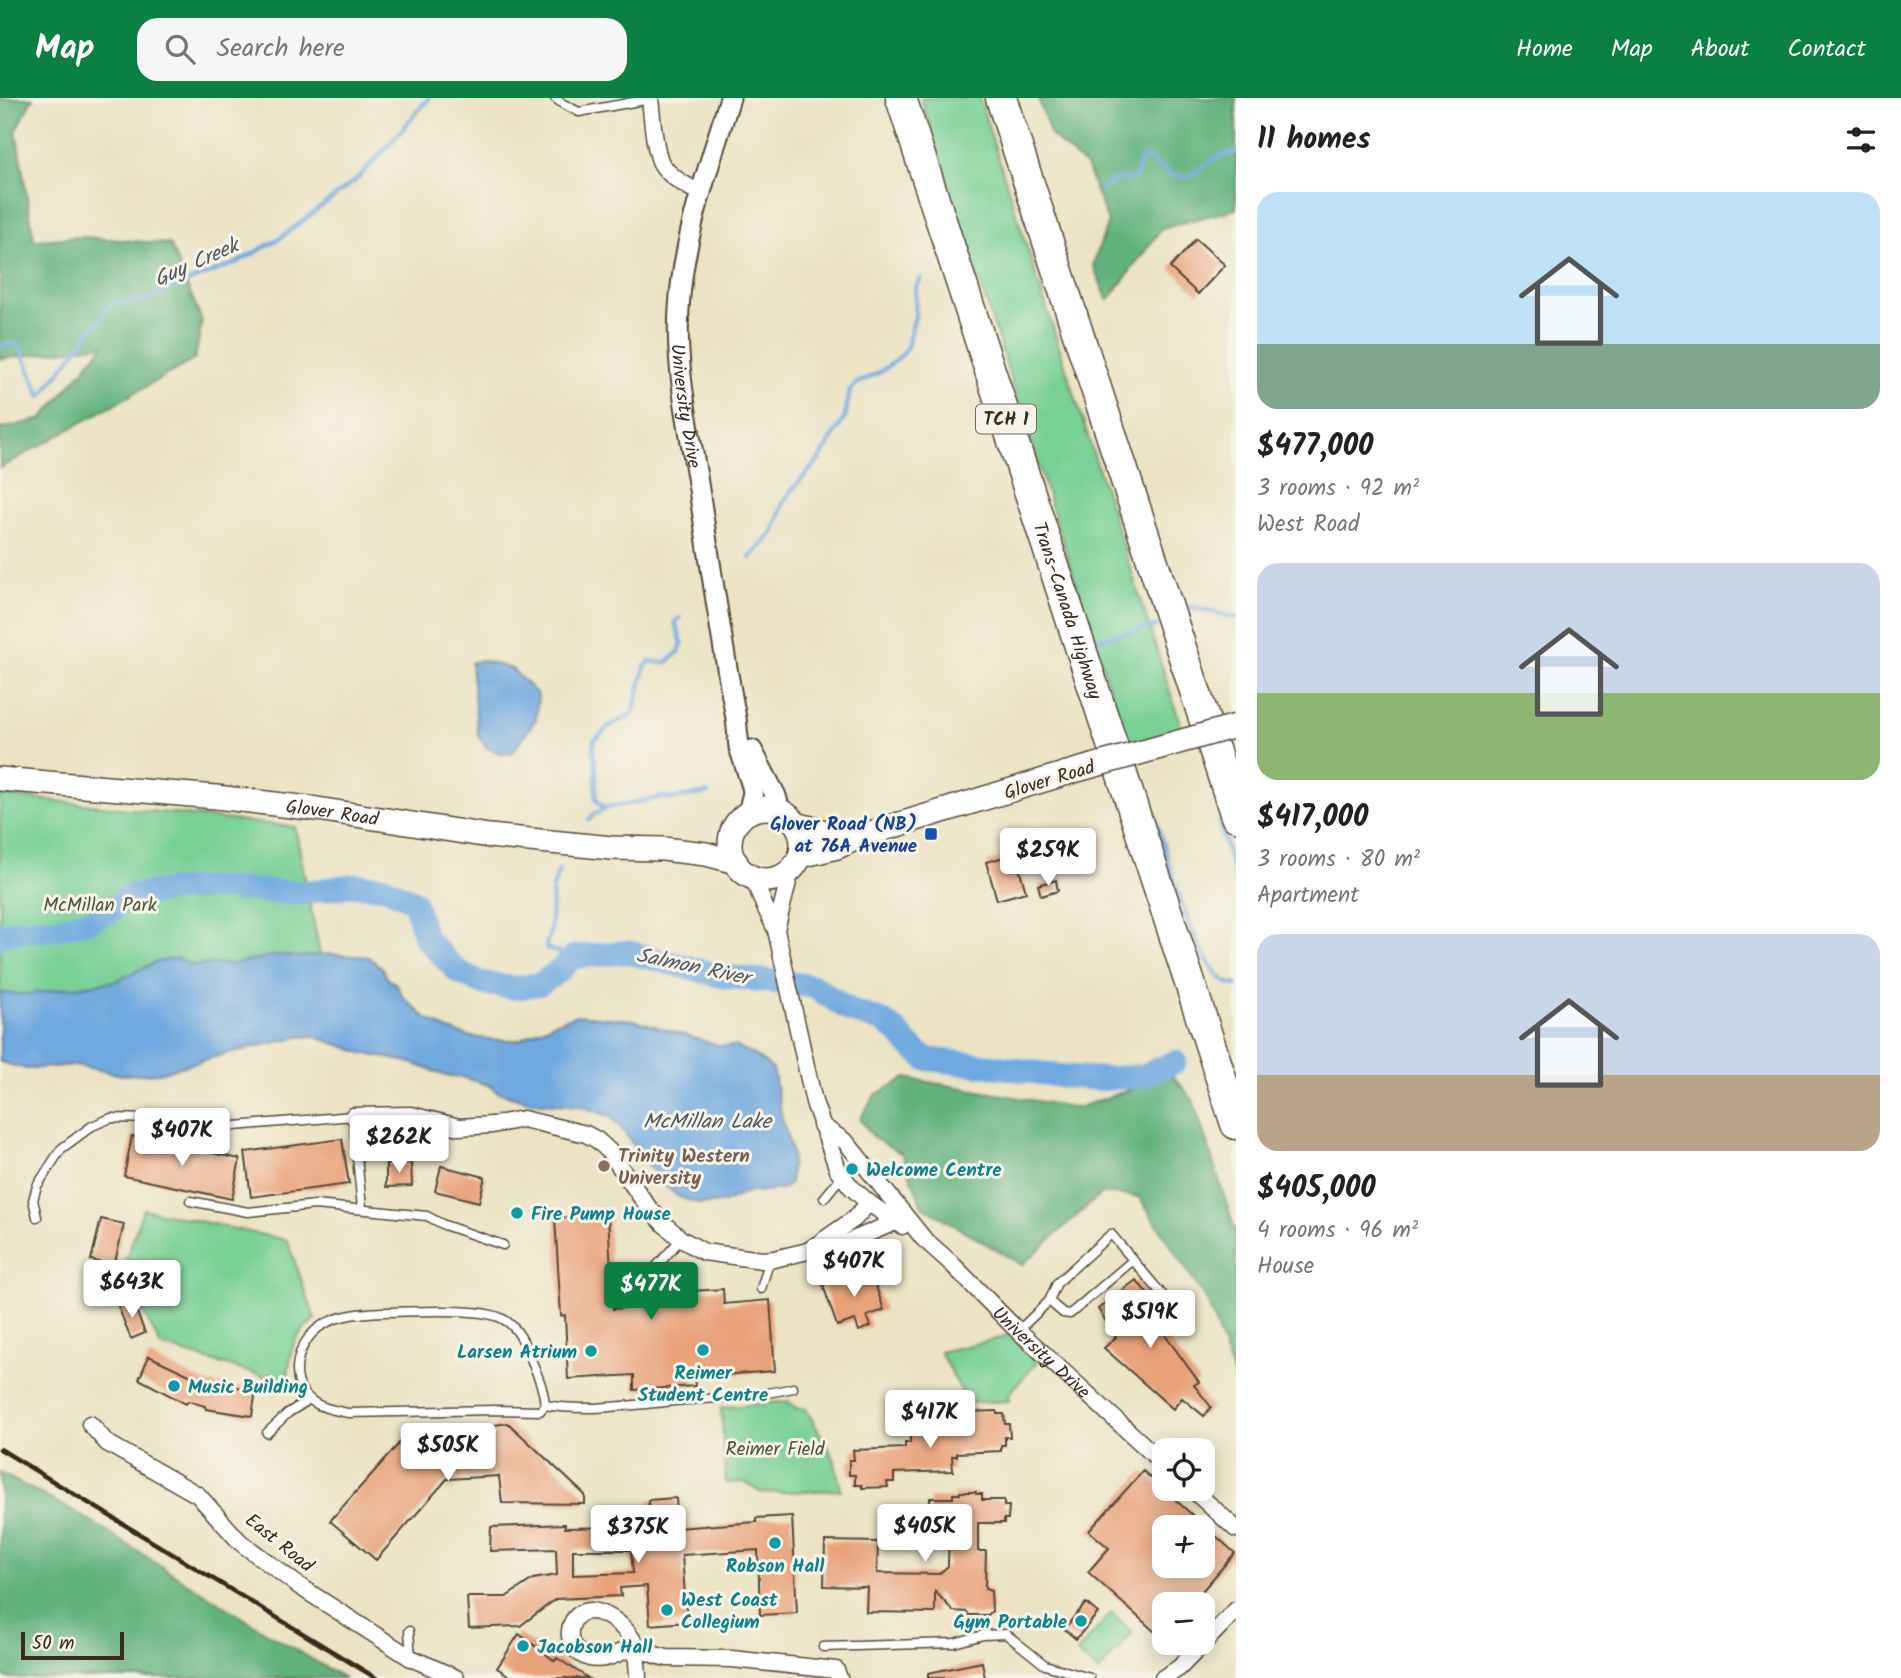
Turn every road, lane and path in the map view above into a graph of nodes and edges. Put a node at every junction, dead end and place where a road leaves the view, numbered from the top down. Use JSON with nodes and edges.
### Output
{"nodes":[{"id":1,"x":555,"y":98,"type":"edge"},
{"id":2,"x":730,"y":98,"type":"edge"},
{"id":3,"x":901,"y":98,"type":"edge"},
{"id":4,"x":1000,"y":98,"type":"edge"},
{"id":5,"x":650,"y":99,"type":"edge"},
{"id":6,"x":701,"y":193,"type":"junction"},
{"id":7,"x":736,"y":718,"type":"junction"},
{"id":8,"x":1236,"y":726,"type":"edge"},
{"id":9,"x":0,"y":779,"type":"edge"},
{"id":10,"x":1236,"y":816,"type":"edge"},
{"id":11,"x":788,"y":818,"type":"junction"},
{"id":12,"x":741,"y":821,"type":"junction"},
{"id":13,"x":864,"y":835,"type":"junction"},
{"id":14,"x":663,"y":849,"type":"junction"},
{"id":15,"x":795,"y":863,"type":"junction"},
{"id":16,"x":744,"y":869,"type":"junction"},
{"id":17,"x":777,"y":933,"type":"junction"},
{"id":18,"x":354,"y":1116,"type":"junction"},
{"id":19,"x":1236,"y":1124,"type":"edge"},
{"id":20,"x":821,"y":1125,"type":"junction"},
{"id":21,"x":842,"y":1176,"type":"junction"},
{"id":22,"x":824,"y":1198,"type":"dead end"},
{"id":23,"x":190,"y":1202,"type":"dead end"},
{"id":24,"x":869,"y":1203,"type":"junction"},
{"id":25,"x":362,"y":1208,"type":"junction"},
{"id":26,"x":37,"y":1217,"type":"dead end"},
{"id":27,"x":895,"y":1222,"type":"junction"},
{"id":28,"x":923,"y":1238,"type":"junction"},
{"id":29,"x":681,"y":1239,"type":"junction"},
{"id":30,"x":503,"y":1245,"type":"dead end"},
{"id":31,"x":807,"y":1251,"type":"junction"},
{"id":32,"x":770,"y":1259,"type":"junction"},
{"id":33,"x":1133,"y":1260,"type":"junction"},
{"id":34,"x":647,"y":1277,"type":"dead end"},
{"id":35,"x":761,"y":1289,"type":"dead end"},
{"id":36,"x":1049,"y":1301,"type":"junction"},
{"id":37,"x":1184,"y":1319,"type":"dead end"},
{"id":38,"x":1018,"y":1331,"type":"junction"},
{"id":39,"x":793,"y":1388,"type":"dead end"},
{"id":40,"x":310,"y":1399,"type":"junction"},
{"id":41,"x":545,"y":1405,"type":"junction"},
{"id":42,"x":90,"y":1424,"type":"dead end"},
{"id":43,"x":267,"y":1433,"type":"dead end"},
{"id":44,"x":1152,"y":1453,"type":"edge"},
{"id":45,"x":1206,"y":1501,"type":"edge"},
{"id":46,"x":1236,"y":1528,"type":"edge"},
{"id":47,"x":1235,"y":1608,"type":"edge"},
{"id":48,"x":409,"y":1631,"type":"dead end"},
{"id":49,"x":823,"y":1647,"type":"dead end"},
{"id":50,"x":411,"y":1658,"type":"junction"},
{"id":51,"x":456,"y":1678,"type":"edge"},
{"id":52,"x":638,"y":1678,"type":"edge"},
{"id":53,"x":839,"y":1678,"type":"edge"},
{"id":54,"x":1090,"y":1678,"type":"edge"},
{"id":55,"x":1163,"y":1678,"type":"edge"}],
"edges":[{"from":1,"to":5,"type":"lane"},
{"from":2,"to":6,"type":"street","name":"University Drive"},
{"from":3,"to":19,"type":"highway","name":"Trans-Canada Highway","number":"TCH 1"},
{"from":4,"to":10,"type":"highway"},
{"from":5,"to":6,"type":"street"},
{"from":6,"to":7,"type":"street","name":"University Drive"},
{"from":7,"to":11,"type":"street","name":"University Drive"},
{"from":7,"to":12,"type":"street","name":"University Drive"},
{"from":8,"to":13,"type":"main road","name":"Glover Road","bridge":true},
{"from":9,"to":14,"type":"main road","name":"Glover Road"},
{"from":11,"to":12,"type":"main road"},
{"from":11,"to":13,"type":"main road","name":"Glover Road"},
{"from":11,"to":15,"type":"main road"},
{"from":12,"to":14,"type":"main road","name":"Glover Road"},
{"from":12,"to":16,"type":"main road"},
{"from":13,"to":15,"type":"main road","name":"Glover Road"},
{"from":14,"to":16,"type":"main road","name":"Glover Road"},
{"from":15,"to":16,"type":"main road"},
{"from":15,"to":17,"type":"street","name":"University Drive"},
{"from":16,"to":17,"type":"street","name":"University Drive"},
{"from":17,"to":20,"type":"street","name":"University Drive"},
{"from":18,"to":25,"type":"lane"},
{"from":18,"to":26,"type":"lane"},
{"from":18,"to":29,"type":"street"},
{"from":20,"to":21,"type":"street","name":"University Drive"},
{"from":20,"to":28,"type":"street","name":"University Drive"},
{"from":21,"to":22,"type":"lane"},
{"from":21,"to":24,"type":"street","name":"University Drive"},
{"from":23,"to":25,"type":"lane"},
{"from":24,"to":27,"type":"street","name":"University Drive"},
{"from":24,"to":31,"type":"street"},
{"from":25,"to":30,"type":"lane"},
{"from":27,"to":28,"type":"street","name":"University Drive"},
{"from":27,"to":31,"type":"street"},
{"from":28,"to":38,"type":"street","name":"University Drive"},
{"from":29,"to":32,"type":"street"},
{"from":29,"to":34,"type":"lane"},
{"from":31,"to":32,"type":"street"},
{"from":32,"to":35,"type":"lane"},
{"from":33,"to":36,"type":"lane"},
{"from":33,"to":36,"type":"lane"},
{"from":33,"to":37,"type":"lane"},
{"from":36,"to":38,"type":"lane"},
{"from":38,"to":44,"type":"street","name":"University Drive"},
{"from":39,"to":41,"type":"lane"},
{"from":40,"to":41,"type":"lane"},
{"from":40,"to":41,"type":"lane"},
{"from":40,"to":43,"type":"lane"},
{"from":42,"to":50,"type":"street","name":"East Road"},
{"from":45,"to":46,"type":"street"},
{"from":47,"to":55,"type":"street"},
{"from":48,"to":50,"type":"lane"},
{"from":49,"to":54,"type":"lane"},
{"from":50,"to":51,"type":"street","name":"East Road"},
{"from":52,"to":53,"type":"street"}]}
